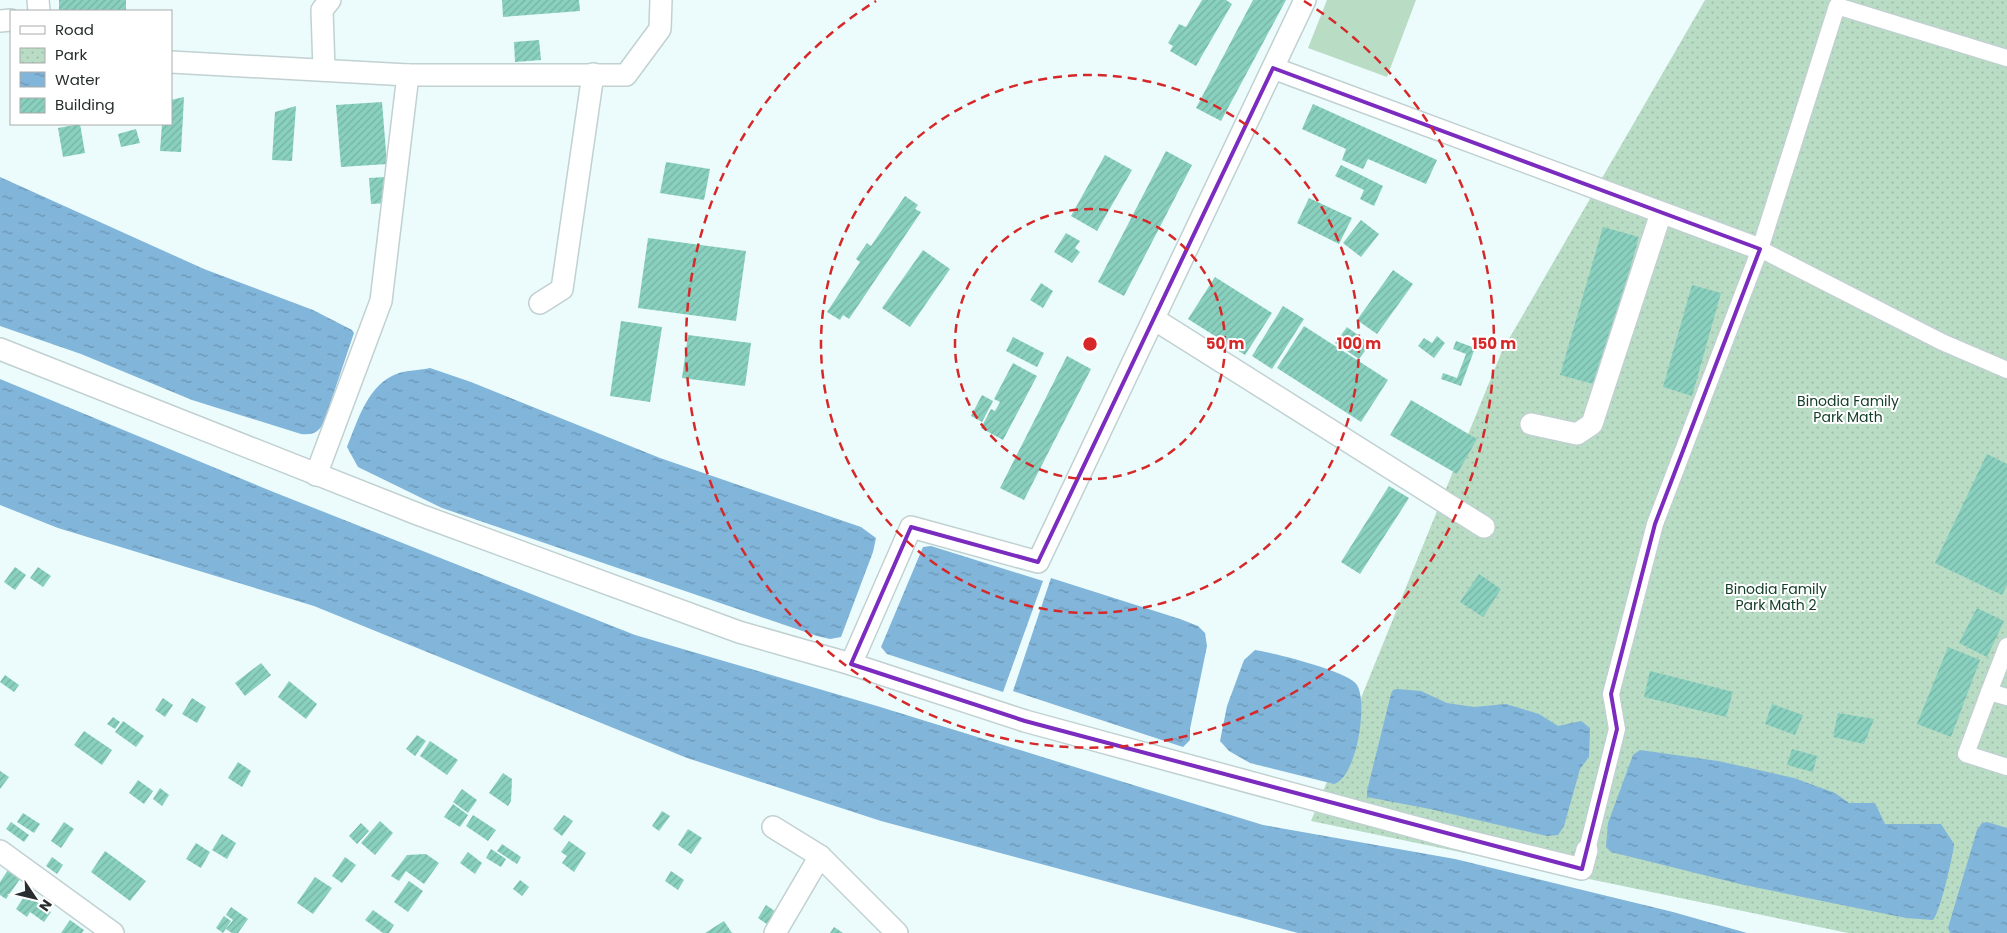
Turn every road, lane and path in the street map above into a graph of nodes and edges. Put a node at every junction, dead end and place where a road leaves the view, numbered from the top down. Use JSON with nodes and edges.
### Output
{"nodes":[{"id":1,"x":330,"y":0,"type":"edge"},
{"id":2,"x":661,"y":0,"type":"edge"},
{"id":3,"x":1305,"y":0,"type":"edge"},
{"id":4,"x":2007,"y":58,"type":"edge"},
{"id":5,"x":172,"y":62,"type":"edge"},
{"id":6,"x":1273,"y":68,"type":"junction"},
{"id":7,"x":324,"y":70,"type":"junction"},
{"id":8,"x":593,"y":74,"type":"junction"},
{"id":9,"x":408,"y":75,"type":"junction"},
{"id":10,"x":1662,"y":213,"type":"junction"},
{"id":11,"x":1760,"y":249,"type":"junction"},
{"id":12,"x":540,"y":304,"type":"dead end"},
{"id":13,"x":1154,"y":319,"type":"junction"},
{"id":14,"x":0,"y":349,"type":"edge"},
{"id":15,"x":2007,"y":370,"type":"edge"},
{"id":16,"x":1531,"y":424,"type":"dead end"},
{"id":17,"x":316,"y":475,"type":"junction"},
{"id":18,"x":1484,"y":527,"type":"dead end"},
{"id":19,"x":2007,"y":646,"type":"edge"},
{"id":20,"x":851,"y":664,"type":"junction"},
{"id":21,"x":1989,"y":692,"type":"junction"},
{"id":22,"x":2007,"y":697,"type":"edge"},
{"id":23,"x":2007,"y":767,"type":"edge"},
{"id":24,"x":774,"y":827,"type":"dead end"},
{"id":25,"x":1587,"y":850,"type":"joint"},
{"id":26,"x":0,"y":851,"type":"edge"},
{"id":27,"x":820,"y":856,"type":"junction"},
{"id":28,"x":113,"y":933,"type":"edge"},
{"id":29,"x":775,"y":933,"type":"edge"},
{"id":30,"x":897,"y":933,"type":"edge"}],
"edges":[{"from":1,"to":7,"type":"street"},
{"from":2,"to":8,"type":"street"},
{"from":3,"to":6,"type":"street"},
{"from":4,"to":11,"type":"street"},
{"from":5,"to":7,"type":"street"},
{"from":6,"to":10,"type":"street"},
{"from":6,"to":13,"type":"street"},
{"from":7,"to":9,"type":"street"},
{"from":8,"to":9,"type":"street"},
{"from":8,"to":12,"type":"street"},
{"from":9,"to":17,"type":"street"},
{"from":10,"to":11,"type":"street"},
{"from":10,"to":16,"type":"street"},
{"from":11,"to":15,"type":"street"},
{"from":11,"to":25,"type":"street"},
{"from":13,"to":18,"type":"street"},
{"from":13,"to":20,"type":"street"},
{"from":14,"to":17,"type":"street"},
{"from":17,"to":20,"type":"street"},
{"from":19,"to":21,"type":"street"},
{"from":20,"to":25,"type":"street"},
{"from":21,"to":22,"type":"street"},
{"from":21,"to":23,"type":"street"},
{"from":24,"to":27,"type":"street"},
{"from":26,"to":28,"type":"street"},
{"from":27,"to":29,"type":"street"},
{"from":27,"to":30,"type":"street"}]}
